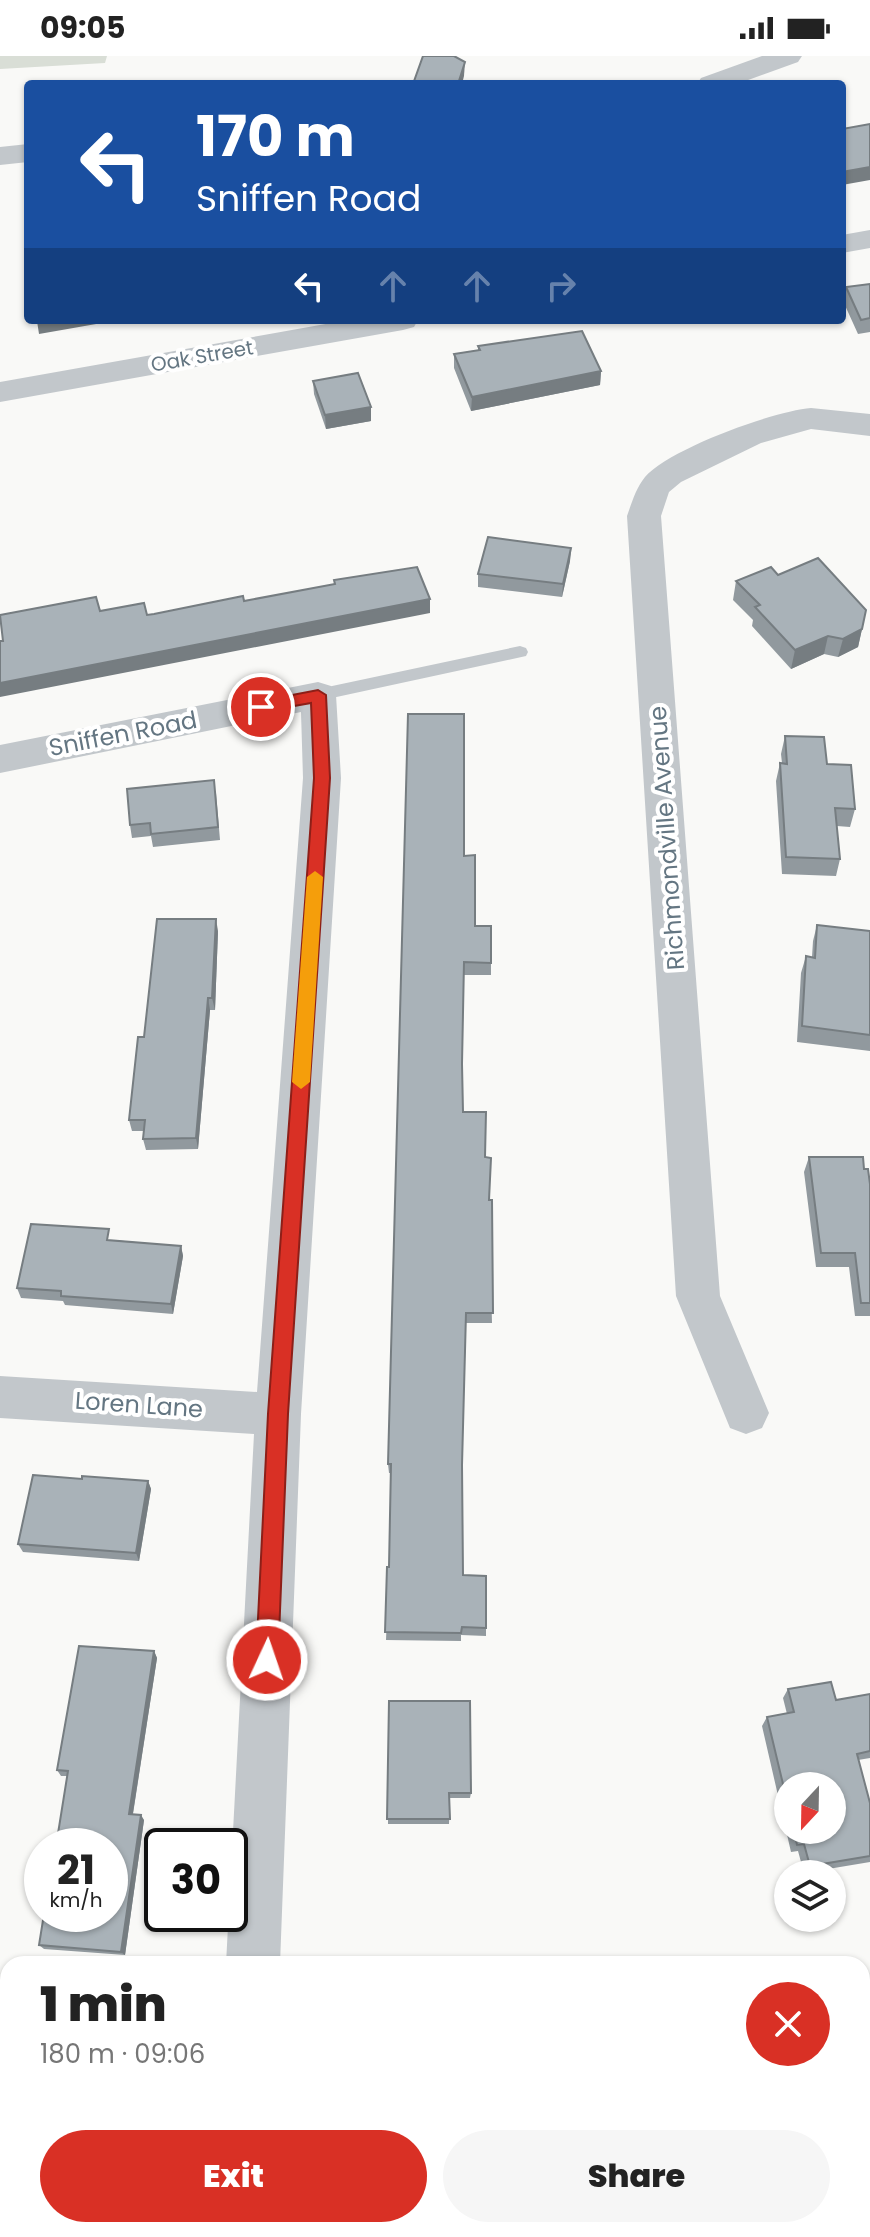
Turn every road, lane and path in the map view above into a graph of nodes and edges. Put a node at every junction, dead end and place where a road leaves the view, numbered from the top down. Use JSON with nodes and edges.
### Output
{"nodes":[{"id":1,"x":788,"y":56,"type":"edge"},
{"id":2,"x":722,"y":80,"type":"edge"},
{"id":3,"x":24,"y":153,"type":"edge"},
{"id":4,"x":0,"y":156,"type":"edge"},
{"id":5,"x":870,"y":239,"type":"edge"},
{"id":6,"x":846,"y":243,"type":"edge"},
{"id":7,"x":381,"y":324,"type":"edge"},
{"id":8,"x":0,"y":392,"type":"edge"},
{"id":9,"x":870,"y":425,"type":"edge"},
{"id":10,"x":520,"y":652,"type":"dead end"},
{"id":11,"x":318,"y":695,"type":"junction"},
{"id":12,"x":0,"y":759,"type":"edge"},
{"id":13,"x":0,"y":1397,"type":"edge"},
{"id":14,"x":746,"y":1413,"type":"dead end"},
{"id":15,"x":278,"y":1414,"type":"junction"},
{"id":16,"x":253,"y":1956,"type":"edge"}],
"edges":[{"from":1,"to":2,"type":"street"},
{"from":3,"to":4,"type":"street"},
{"from":5,"to":6,"type":"street"},
{"from":7,"to":8,"type":"street","name":"Oak Street"},
{"from":9,"to":14,"type":"street","name":"Richmondville Avenue"},
{"from":10,"to":11,"type":"lane"},
{"from":11,"to":12,"type":"street","name":"Sniffen Road"},
{"from":11,"to":15,"type":"street"},
{"from":13,"to":15,"type":"street","name":"Loren Lane"},
{"from":15,"to":16,"type":"street"}]}
